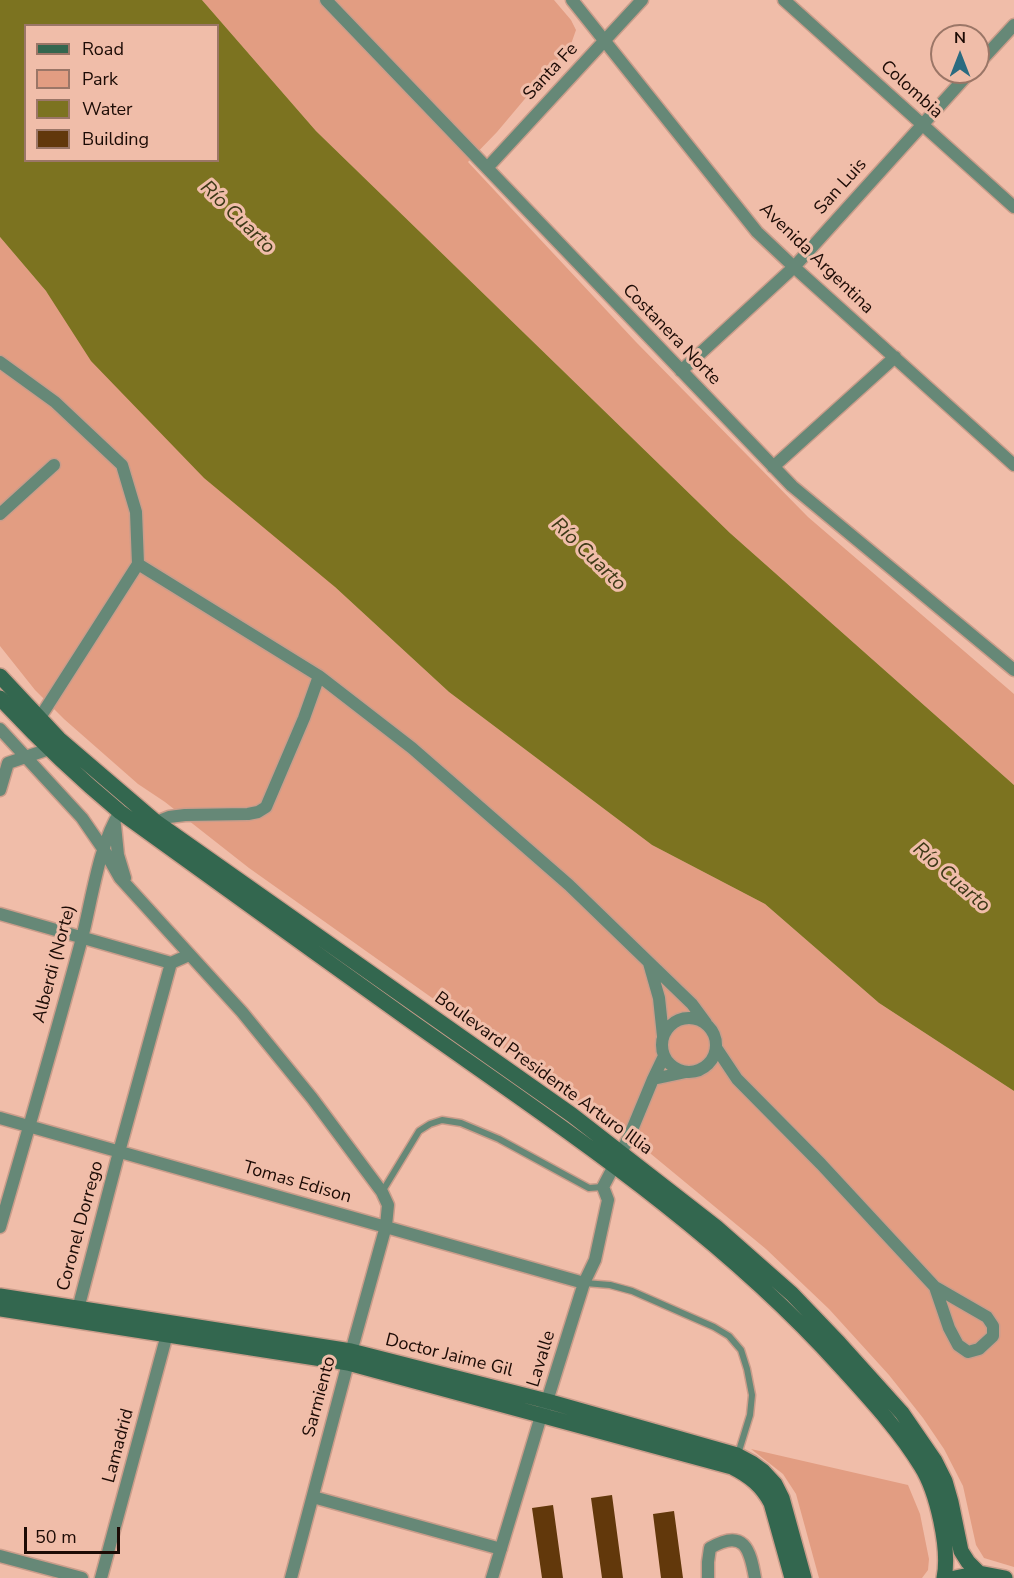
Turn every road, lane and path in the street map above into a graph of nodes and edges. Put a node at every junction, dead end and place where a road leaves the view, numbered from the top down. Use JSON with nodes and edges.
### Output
{"nodes":[{"id":1,"x":326,"y":0,"type":"edge"},
{"id":2,"x":572,"y":0,"type":"edge"},
{"id":3,"x":642,"y":0,"type":"edge"},
{"id":4,"x":784,"y":0,"type":"edge"},
{"id":5,"x":1014,"y":25,"type":"edge"},
{"id":6,"x":605,"y":40,"type":"junction"},
{"id":7,"x":990,"y":51,"type":"edge"},
{"id":8,"x":959,"y":84,"type":"edge"},
{"id":9,"x":922,"y":124,"type":"junction"},
{"id":10,"x":487,"y":168,"type":"junction"},
{"id":11,"x":1014,"y":207,"type":"edge"},
{"id":12,"x":794,"y":267,"type":"junction"},
{"id":13,"x":895,"y":357,"type":"junction"},
{"id":14,"x":0,"y":362,"type":"edge"},
{"id":15,"x":681,"y":371,"type":"junction"},
{"id":16,"x":1012,"y":459,"type":"edge"},
{"id":17,"x":54,"y":465,"type":"dead end"},
{"id":18,"x":773,"y":467,"type":"junction"},
{"id":19,"x":0,"y":514,"type":"edge"},
{"id":20,"x":138,"y":564,"type":"junction"},
{"id":21,"x":1014,"y":670,"type":"edge"},
{"id":22,"x":0,"y":676,"type":"edge"},
{"id":23,"x":319,"y":676,"type":"junction"},
{"id":24,"x":0,"y":698,"type":"edge"},
{"id":25,"x":39,"y":719,"type":"junction"},
{"id":26,"x":0,"y":729,"type":"edge"},
{"id":27,"x":54,"y":744,"type":"junction"},
{"id":28,"x":26,"y":757,"type":"junction"},
{"id":29,"x":0,"y":790,"type":"edge"},
{"id":30,"x":118,"y":816,"type":"junction"},
{"id":31,"x":149,"y":825,"type":"junction"},
{"id":32,"x":104,"y":850,"type":"junction"},
{"id":33,"x":128,"y":888,"type":"junction"},
{"id":34,"x":0,"y":914,"type":"edge"},
{"id":35,"x":82,"y":937,"type":"junction"},
{"id":36,"x":189,"y":955,"type":"junction"},
{"id":37,"x":649,"y":962,"type":"junction"},
{"id":38,"x":171,"y":963,"type":"junction"},
{"id":39,"x":706,"y":1023,"type":"junction"},
{"id":40,"x":663,"y":1036,"type":"junction"},
{"id":41,"x":717,"y":1049,"type":"junction"},
{"id":42,"x":664,"y":1056,"type":"junction"},
{"id":43,"x":711,"y":1062,"type":"junction"},
{"id":44,"x":686,"y":1072,"type":"junction"},
{"id":45,"x":737,"y":1078,"type":"junction"},
{"id":46,"x":652,"y":1079,"type":"junction"},
{"id":47,"x":0,"y":1118,"type":"edge"},
{"id":48,"x":29,"y":1126,"type":"junction"},
{"id":49,"x":119,"y":1152,"type":"junction"},
{"id":50,"x":618,"y":1159,"type":"junction"},
{"id":51,"x":603,"y":1187,"type":"junction"},
{"id":52,"x":382,"y":1192,"type":"junction"},
{"id":53,"x":386,"y":1226,"type":"junction"},
{"id":54,"x":0,"y":1227,"type":"edge"},
{"id":55,"x":584,"y":1283,"type":"junction"},
{"id":56,"x":934,"y":1287,"type":"junction"},
{"id":57,"x":0,"y":1296,"type":"edge"},
{"id":58,"x":78,"y":1309,"type":"junction"},
{"id":59,"x":0,"y":1310,"type":"edge"},
{"id":60,"x":169,"y":1329,"type":"junction"},
{"id":61,"x":350,"y":1357,"type":"junction"},
{"id":62,"x":544,"y":1408,"type":"junction"},
{"id":63,"x":737,"y":1455,"type":"junction"},
{"id":64,"x":313,"y":1497,"type":"junction"},
{"id":65,"x":501,"y":1549,"type":"junction"},
{"id":66,"x":0,"y":1556,"type":"edge"},
{"id":67,"x":979,"y":1573,"type":"junction"},
{"id":68,"x":82,"y":1578,"type":"edge"},
{"id":69,"x":101,"y":1578,"type":"edge"},
{"id":70,"x":291,"y":1578,"type":"edge"},
{"id":71,"x":492,"y":1578,"type":"edge"},
{"id":72,"x":708,"y":1578,"type":"edge"},
{"id":73,"x":755,"y":1578,"type":"edge"},
{"id":74,"x":793,"y":1578,"type":"edge"},
{"id":75,"x":944,"y":1578,"type":"edge"},
{"id":76,"x":956,"y":1578,"type":"edge"},
{"id":77,"x":1005,"y":1578,"type":"edge"}],
"edges":[{"from":1,"to":10,"type":"street","name":"Costanera Norte"},
{"from":2,"to":6,"type":"street","name":"Avenida Argentina"},
{"from":3,"to":6,"type":"street","name":"Santa Fe"},
{"from":4,"to":9,"type":"street","name":"Colombia"},
{"from":5,"to":7,"type":"street"},
{"from":6,"to":10,"type":"street","name":"Santa Fe"},
{"from":6,"to":12,"type":"street","name":"Avenida Argentina"},
{"from":8,"to":9,"type":"street","name":"San Luis"},
{"from":9,"to":11,"type":"street","name":"Colombia"},
{"from":9,"to":12,"type":"street","name":"San Luis"},
{"from":10,"to":15,"type":"street","name":"Costanera Norte"},
{"from":12,"to":13,"type":"street","name":"Avenida Argentina"},
{"from":12,"to":15,"type":"street","name":"San Luis"},
{"from":13,"to":16,"type":"street","name":"Avenida Argentina"},
{"from":13,"to":18,"type":"street"},
{"from":14,"to":20,"type":"street"},
{"from":15,"to":18,"type":"street","name":"Costanera Norte"},
{"from":17,"to":19,"type":"street"},
{"from":18,"to":21,"type":"street","name":"Costanera Norte"},
{"from":20,"to":23,"type":"street"},
{"from":20,"to":25,"type":"street"},
{"from":22,"to":25,"type":"main road","name":"Boulevard Presidente Arturo Illia"},
{"from":23,"to":31,"type":"street"},
{"from":23,"to":37,"type":"street"},
{"from":24,"to":27,"type":"main road","name":"Boulevard Presidente Arturo Illia"},
{"from":25,"to":27,"type":"main road","name":"Boulevard Presidente Arturo Illia"},
{"from":26,"to":28,"type":"street"},
{"from":27,"to":28,"type":"street"},
{"from":27,"to":30,"type":"main road","name":"Boulevard Presidente Arturo Illia"},
{"from":27,"to":31,"type":"main road","name":"Boulevard Presidente Arturo Illia"},
{"from":28,"to":29,"type":"street"},
{"from":28,"to":32,"type":"street"},
{"from":30,"to":31,"type":"main road","name":"Boulevard Presidente Arturo Illia"},
{"from":30,"to":32,"type":"street","name":"Alberdi (Norte)"},
{"from":30,"to":33,"type":"street"},
{"from":31,"to":50,"type":"main road","name":"Boulevard Presidente Arturo Illia"},
{"from":32,"to":33,"type":"street"},
{"from":32,"to":35,"type":"street","name":"Alberdi (Norte)"},
{"from":33,"to":36,"type":"street"},
{"from":34,"to":35,"type":"street"},
{"from":35,"to":38,"type":"street"},
{"from":35,"to":48,"type":"street","name":"Alberdi (Norte)"},
{"from":36,"to":38,"type":"street"},
{"from":36,"to":52,"type":"street"},
{"from":37,"to":39,"type":"street"},
{"from":37,"to":40,"type":"street"},
{"from":38,"to":49,"type":"street","name":"Coronel Dorrego"},
{"from":39,"to":40,"type":"street"},
{"from":39,"to":41,"type":"street"},
{"from":40,"to":42,"type":"street"},
{"from":41,"to":43,"type":"street"},
{"from":41,"to":45,"type":"street"},
{"from":42,"to":44,"type":"street"},
{"from":42,"to":46,"type":"street"},
{"from":43,"to":44,"type":"street"},
{"from":43,"to":45,"type":"street"},
{"from":44,"to":46,"type":"street"},
{"from":45,"to":56,"type":"street"},
{"from":46,"to":50,"type":"street"},
{"from":47,"to":48,"type":"street","name":"Tomas Edison"},
{"from":48,"to":49,"type":"street","name":"Tomas Edison"},
{"from":48,"to":54,"type":"street","name":"Alberdi (Norte)"},
{"from":49,"to":53,"type":"street","name":"Tomas Edison"},
{"from":49,"to":58,"type":"street","name":"Coronel Dorrego"},
{"from":50,"to":51,"type":"street"},
{"from":50,"to":67,"type":"main road","name":"Boulevard Presidente Arturo Illia"},
{"from":50,"to":75,"type":"main road","name":"Boulevard Presidente Arturo Illia"},
{"from":51,"to":52,"type":"lane"},
{"from":51,"to":55,"type":"street","name":"Lavalle"},
{"from":52,"to":53,"type":"street","name":"Sarmiento"},
{"from":53,"to":55,"type":"street","name":"Tomas Edison"},
{"from":53,"to":61,"type":"street","name":"Sarmiento"},
{"from":55,"to":62,"type":"street","name":"Lavalle"},
{"from":55,"to":63,"type":"lane"},
{"from":56,"to":56,"type":"street"},
{"from":57,"to":58,"type":"main road","name":"Doctor Jaime Gil"},
{"from":58,"to":60,"type":"main road","name":"Doctor Jaime Gil"},
{"from":59,"to":60,"type":"main road","name":"Doctor Jaime Gil"},
{"from":60,"to":61,"type":"main road","name":"Doctor Jaime Gil"},
{"from":60,"to":69,"type":"street","name":"Lamadrid"},
{"from":61,"to":62,"type":"main road","name":"Doctor Jaime Gil"},
{"from":61,"to":64,"type":"street","name":"Sarmiento"},
{"from":62,"to":63,"type":"main road","name":"Doctor Jaime Gil"},
{"from":62,"to":65,"type":"street","name":"Lavalle"},
{"from":62,"to":74,"type":"main road","name":"Doctor Jaime Gil"},
{"from":63,"to":74,"type":"main road","name":"Doctor Jaime Gil"},
{"from":64,"to":65,"type":"street"},
{"from":64,"to":70,"type":"street","name":"Sarmiento"},
{"from":65,"to":71,"type":"street","name":"Lavalle"},
{"from":66,"to":68,"type":"street"},
{"from":67,"to":76,"type":"main road"},
{"from":67,"to":77,"type":"main road"},
{"from":72,"to":73,"type":"street"}]}
